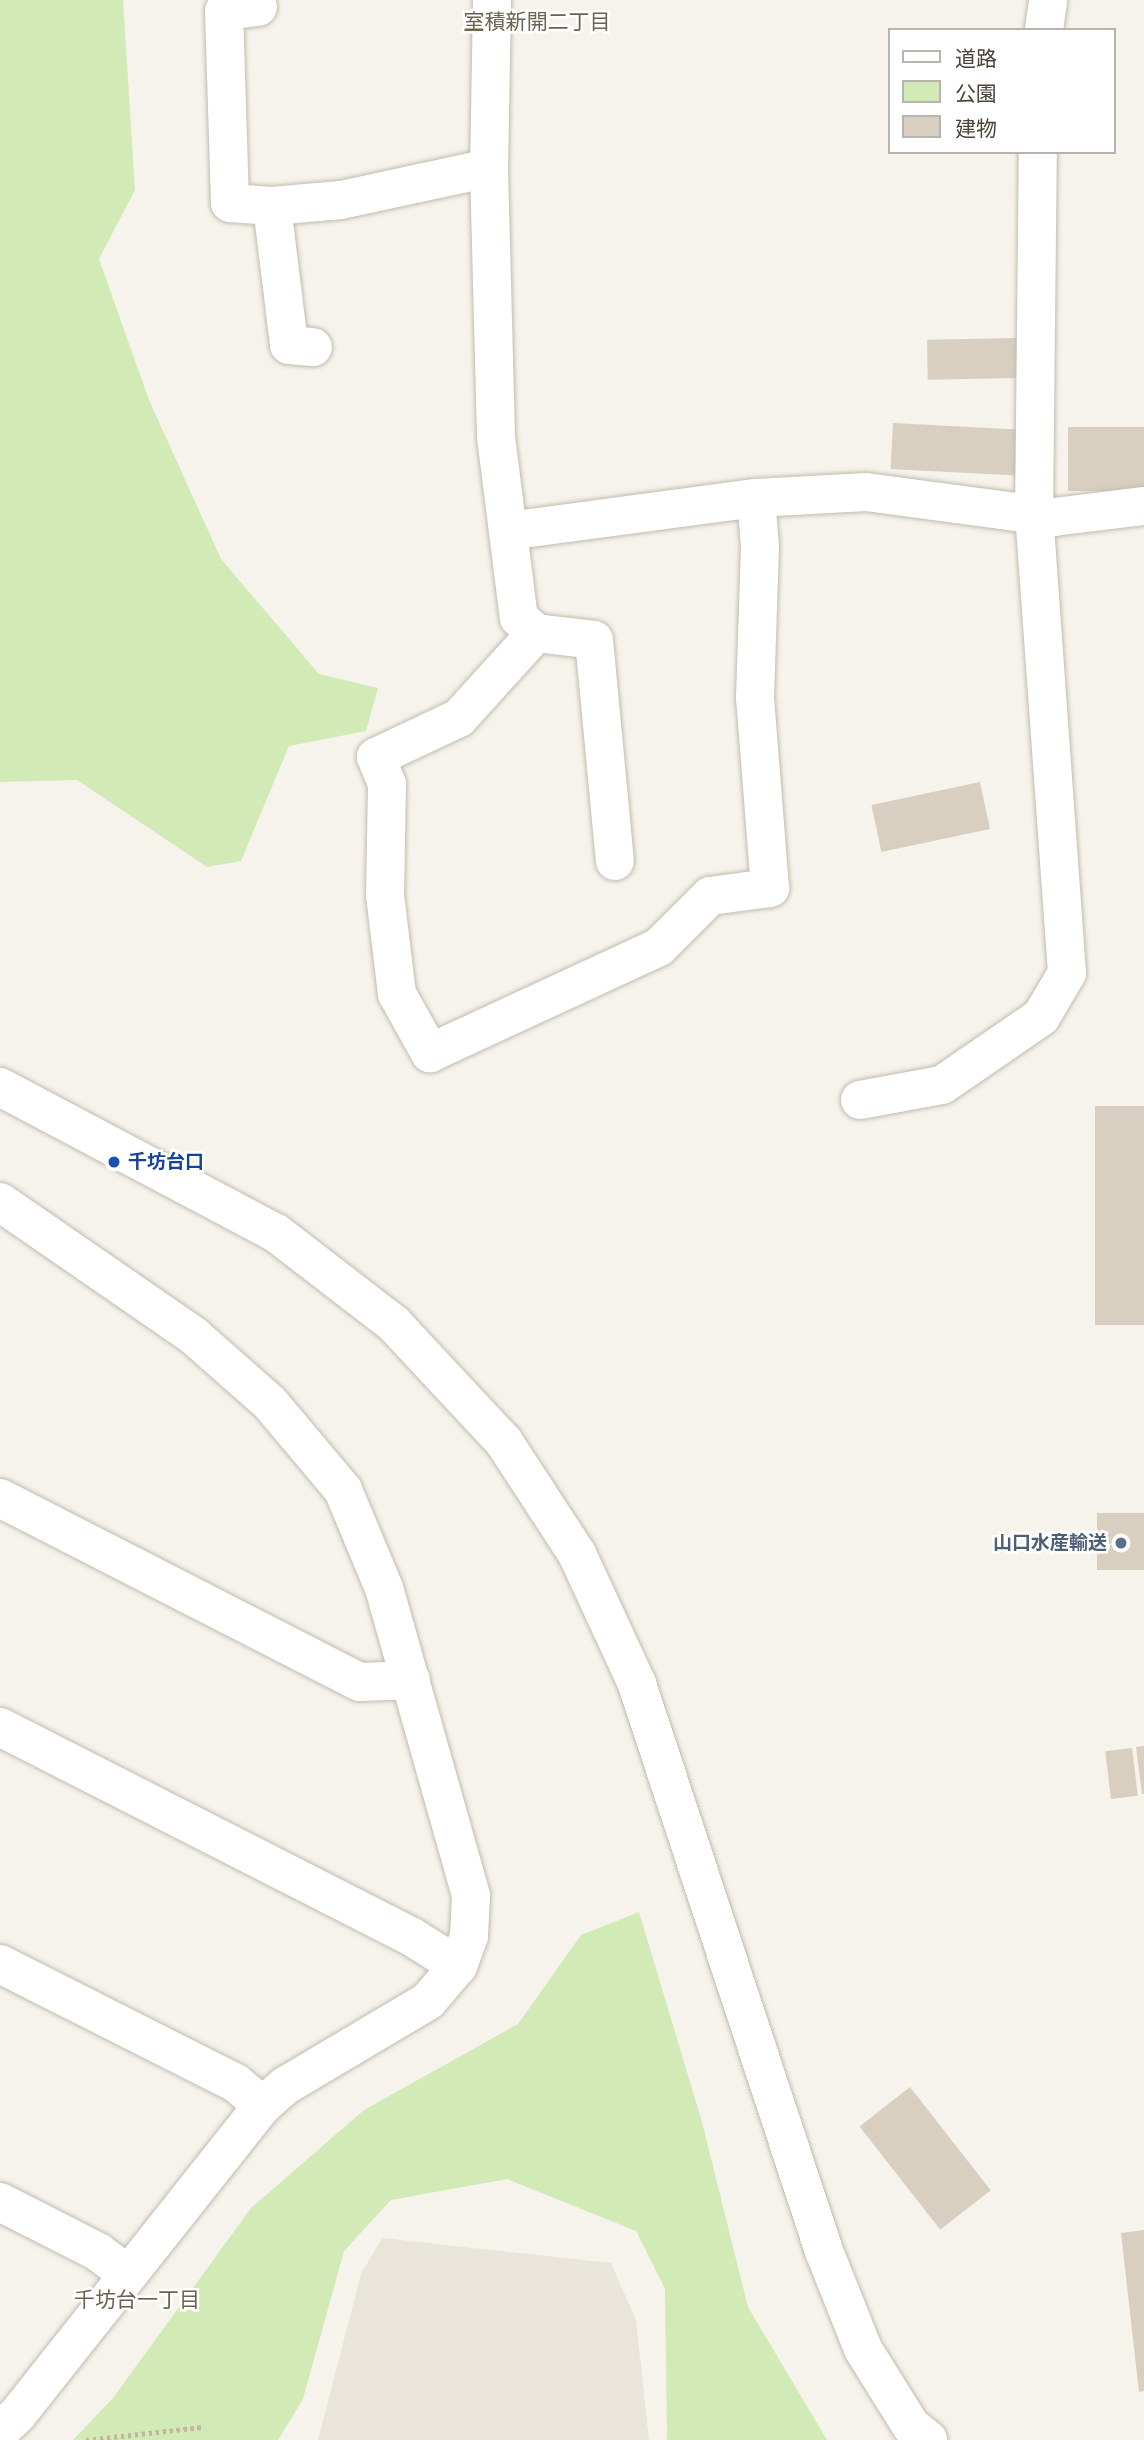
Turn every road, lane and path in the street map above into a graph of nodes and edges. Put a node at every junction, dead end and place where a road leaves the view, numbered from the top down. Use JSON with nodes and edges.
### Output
{"nodes":[{"id":1,"x":492,"y":0,"type":"edge"},
{"id":2,"x":1048,"y":0,"type":"edge"},
{"id":3,"x":258,"y":7,"type":"dead end"},
{"id":4,"x":1044,"y":28,"type":"edge"},
{"id":5,"x":1038,"y":154,"type":"edge"},
{"id":6,"x":489,"y":168,"type":"junction"},
{"id":7,"x":272,"y":206,"type":"junction"},
{"id":8,"x":313,"y":347,"type":"dead end"},
{"id":9,"x":756,"y":498,"type":"junction"},
{"id":10,"x":1144,"y":506,"type":"edge"},
{"id":11,"x":1034,"y":516,"type":"junction"},
{"id":12,"x":508,"y":531,"type":"junction"},
{"id":13,"x":536,"y":633,"type":"junction"},
{"id":14,"x":615,"y":861,"type":"dead end"},
{"id":15,"x":0,"y":1087,"type":"edge"},
{"id":16,"x":860,"y":1100,"type":"dead end"},
{"id":17,"x":0,"y":1202,"type":"edge"},
{"id":18,"x":0,"y":1498,"type":"edge"},
{"id":19,"x":411,"y":1681,"type":"junction"},
{"id":20,"x":0,"y":1727,"type":"edge"},
{"id":21,"x":0,"y":1964,"type":"edge"},
{"id":22,"x":458,"y":1966,"type":"junction"},
{"id":23,"x":262,"y":2106,"type":"junction"},
{"id":24,"x":0,"y":2202,"type":"edge"},
{"id":25,"x":127,"y":2274,"type":"junction"},
{"id":26,"x":202,"y":2427,"type":"dead end"},
{"id":27,"x":0,"y":2431,"type":"edge"},
{"id":28,"x":86,"y":2440,"type":"edge"},
{"id":29,"x":928,"y":2440,"type":"edge"}],
"edges":[{"from":1,"to":6,"type":"street"},
{"from":2,"to":4,"type":"street"},
{"from":3,"to":7,"type":"street"},
{"from":5,"to":11,"type":"street"},
{"from":6,"to":7,"type":"street"},
{"from":6,"to":12,"type":"street"},
{"from":7,"to":8,"type":"street"},
{"from":9,"to":11,"type":"street"},
{"from":9,"to":12,"type":"street"},
{"from":9,"to":13,"type":"street"},
{"from":10,"to":11,"type":"street"},
{"from":11,"to":16,"type":"street"},
{"from":12,"to":13,"type":"street"},
{"from":13,"to":14,"type":"street"},
{"from":15,"to":29,"type":"street"},
{"from":17,"to":19,"type":"street"},
{"from":18,"to":19,"type":"street"},
{"from":19,"to":22,"type":"street"},
{"from":20,"to":22,"type":"street"},
{"from":21,"to":23,"type":"street"},
{"from":22,"to":23,"type":"street"},
{"from":23,"to":25,"type":"street"},
{"from":24,"to":25,"type":"street"},
{"from":25,"to":27,"type":"street"},
{"from":26,"to":28,"type":"path"}]}
